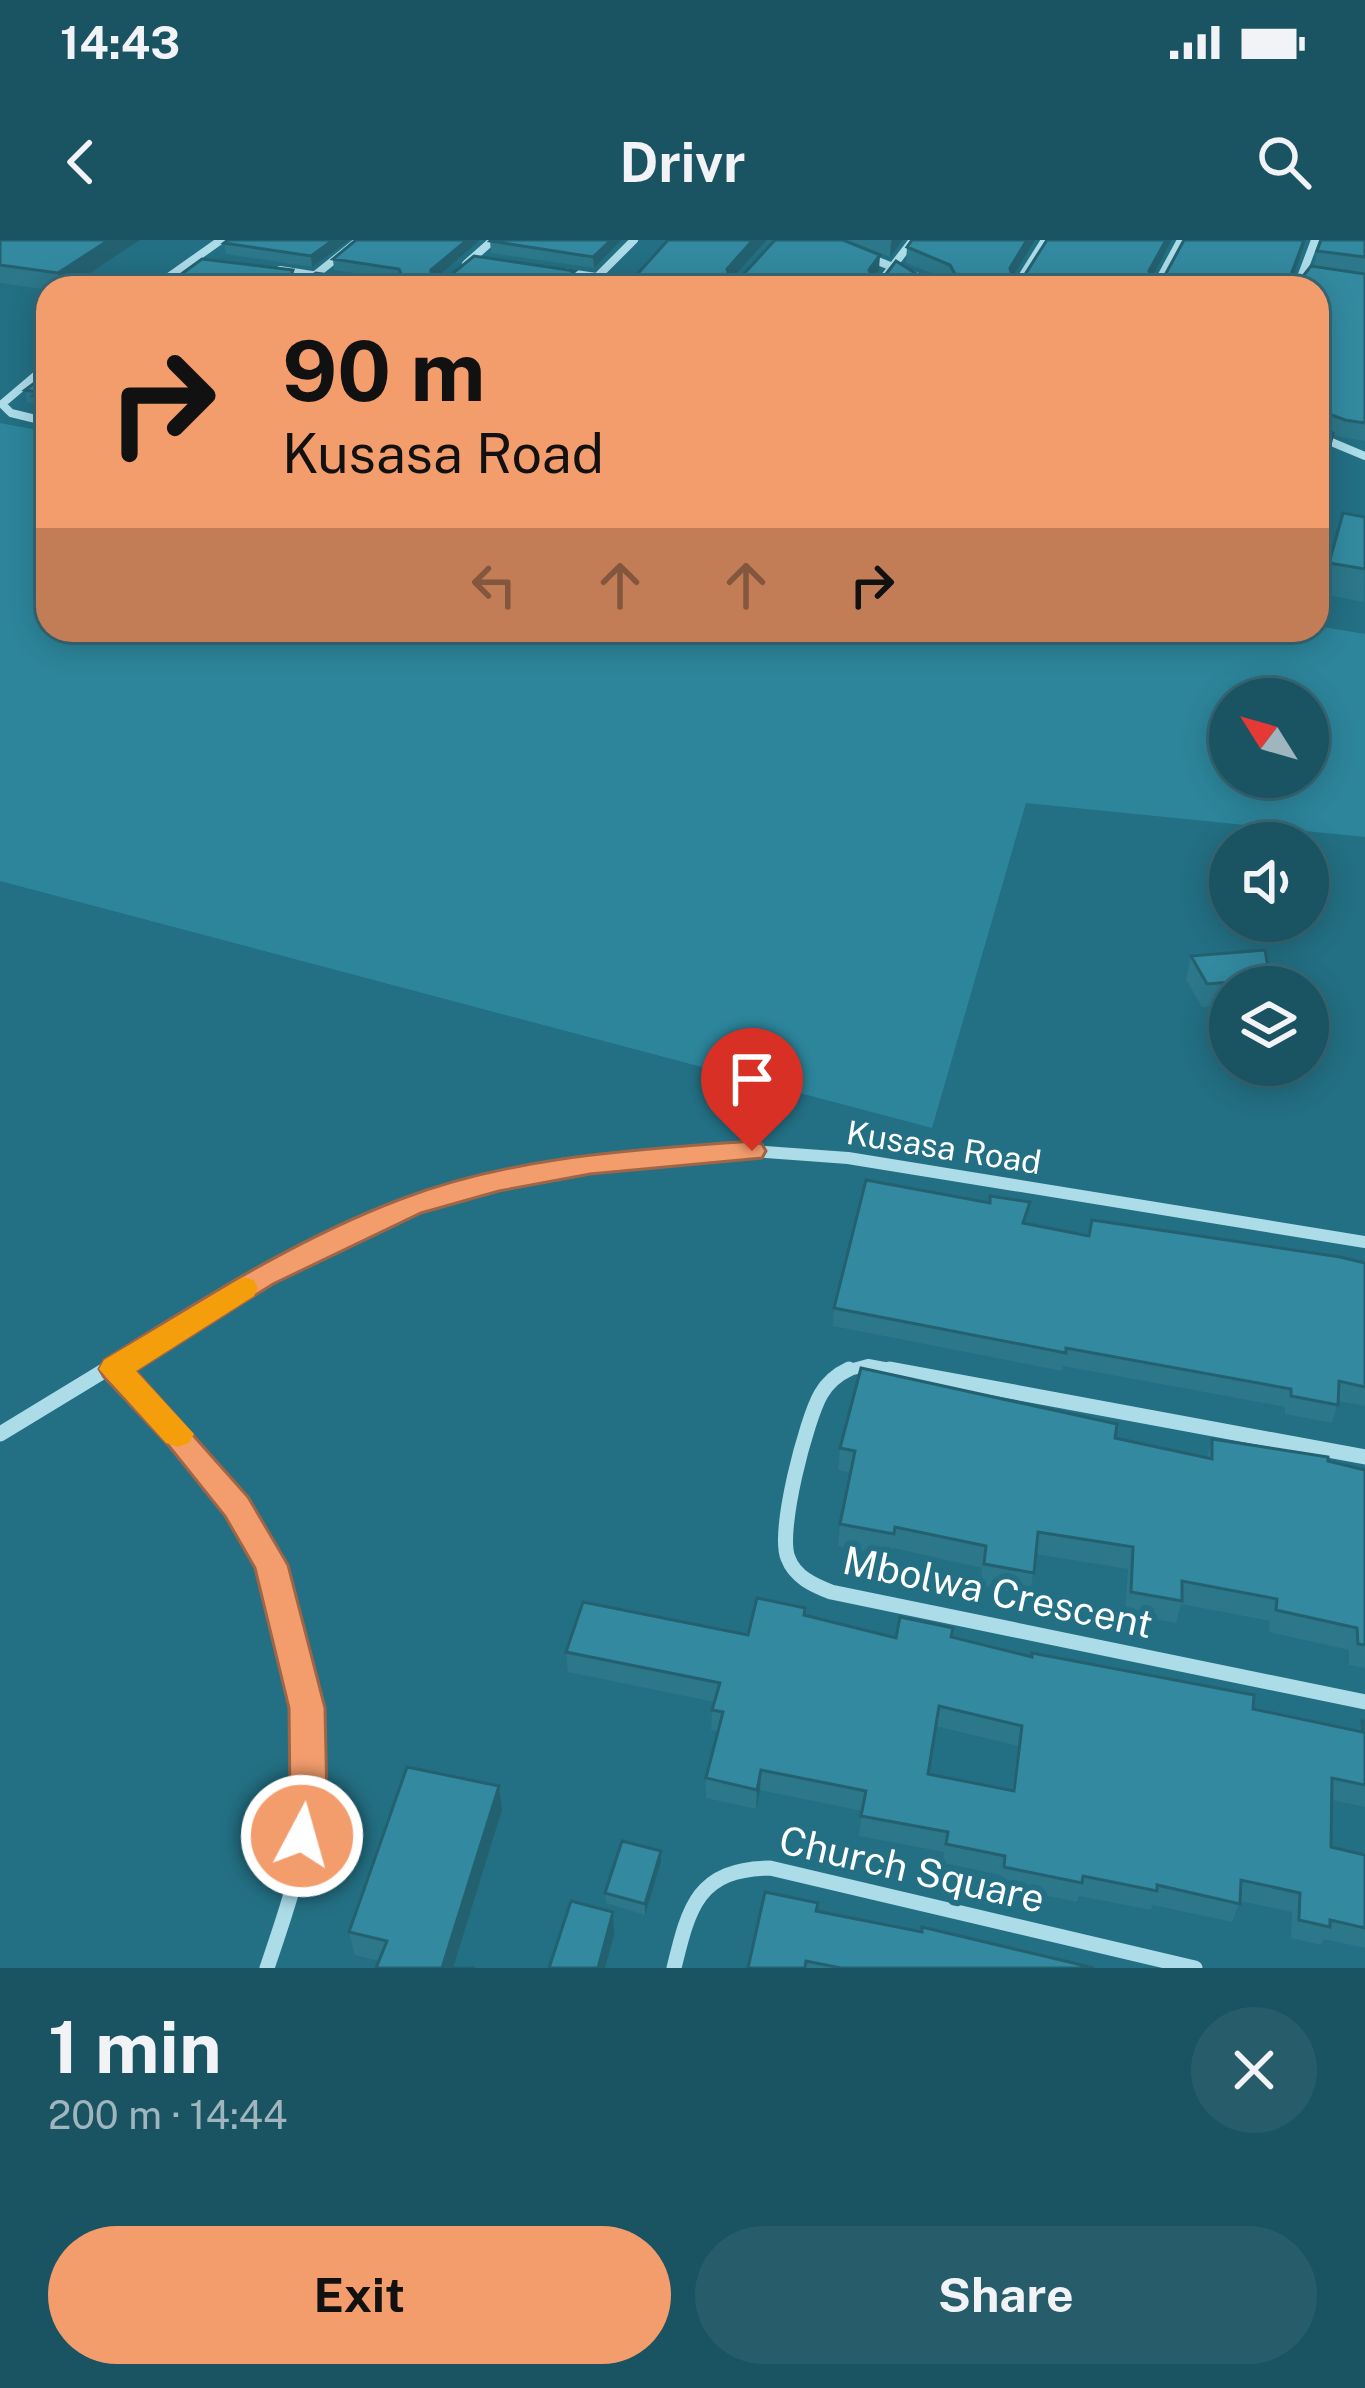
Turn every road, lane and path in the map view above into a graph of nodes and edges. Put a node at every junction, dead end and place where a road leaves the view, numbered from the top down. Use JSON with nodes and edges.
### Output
{"nodes":[{"id":1,"x":221,"y":240,"type":"edge"},
{"id":2,"x":359,"y":240,"type":"edge"},
{"id":3,"x":493,"y":240,"type":"edge"},
{"id":4,"x":634,"y":240,"type":"edge"},
{"id":5,"x":913,"y":240,"type":"edge"},
{"id":6,"x":1045,"y":240,"type":"edge"},
{"id":7,"x":1181,"y":240,"type":"edge"},
{"id":8,"x":1315,"y":240,"type":"edge"},
{"id":9,"x":859,"y":253,"type":"edge"},
{"id":10,"x":196,"y":258,"type":"junction"},
{"id":11,"x":472,"y":258,"type":"junction"},
{"id":12,"x":216,"y":261,"type":"edge"},
{"id":13,"x":493,"y":261,"type":"edge"},
{"id":14,"x":892,"y":266,"type":"junction"},
{"id":15,"x":275,"y":269,"type":"edge"},
{"id":16,"x":555,"y":271,"type":"edge"},
{"id":17,"x":455,"y":273,"type":"edge"},
{"id":18,"x":1303,"y":273,"type":"junction"},
{"id":19,"x":315,"y":275,"type":"junction"},
{"id":20,"x":170,"y":276,"type":"edge"},
{"id":21,"x":322,"y":276,"type":"edge"},
{"id":22,"x":584,"y":276,"type":"edge"},
{"id":23,"x":598,"y":276,"type":"edge"},
{"id":24,"x":885,"y":276,"type":"edge"},
{"id":25,"x":917,"y":276,"type":"edge"},
{"id":26,"x":1022,"y":276,"type":"edge"},
{"id":27,"x":1162,"y":276,"type":"edge"},
{"id":28,"x":1302,"y":276,"type":"edge"},
{"id":29,"x":1324,"y":276,"type":"edge"},
{"id":30,"x":36,"y":374,"type":"edge"},
{"id":31,"x":36,"y":419,"type":"edge"},
{"id":32,"x":1329,"y":441,"type":"edge"},
{"id":33,"x":1365,"y":456,"type":"edge"},
{"id":34,"x":1365,"y":1242,"type":"edge"},
{"id":35,"x":115,"y":1369,"type":"junction"},
{"id":36,"x":0,"y":1434,"type":"edge"},
{"id":37,"x":1365,"y":1457,"type":"edge"},
{"id":38,"x":1365,"y":1702,"type":"edge"},
{"id":39,"x":268,"y":1968,"type":"edge"},
{"id":40,"x":674,"y":1968,"type":"edge"},
{"id":41,"x":1195,"y":1968,"type":"edge"}],
"edges":[{"from":1,"to":10,"type":"street"},
{"from":2,"to":19,"type":"street"},
{"from":3,"to":11,"type":"street"},
{"from":4,"to":23,"type":"street"},
{"from":5,"to":14,"type":"street"},
{"from":6,"to":26,"type":"street"},
{"from":7,"to":27,"type":"street"},
{"from":8,"to":18,"type":"street"},
{"from":9,"to":14,"type":"street"},
{"from":10,"to":12,"type":"street"},
{"from":10,"to":20,"type":"street"},
{"from":11,"to":13,"type":"street"},
{"from":11,"to":17,"type":"street"},
{"from":14,"to":24,"type":"street"},
{"from":14,"to":25,"type":"street"},
{"from":15,"to":19,"type":"street"},
{"from":16,"to":22,"type":"street"},
{"from":18,"to":28,"type":"street"},
{"from":18,"to":29,"type":"street"},
{"from":19,"to":21,"type":"street"},
{"from":30,"to":31,"type":"street"},
{"from":32,"to":33,"type":"street"},
{"from":34,"to":35,"type":"street","name":"Kusasa Road"},
{"from":35,"to":36,"type":"street","name":"Kusasa Road"},
{"from":35,"to":39,"type":"street"},
{"from":37,"to":38,"type":"street","name":"Mbolwa Crescent"},
{"from":40,"to":41,"type":"street","name":"Church Square"}]}
